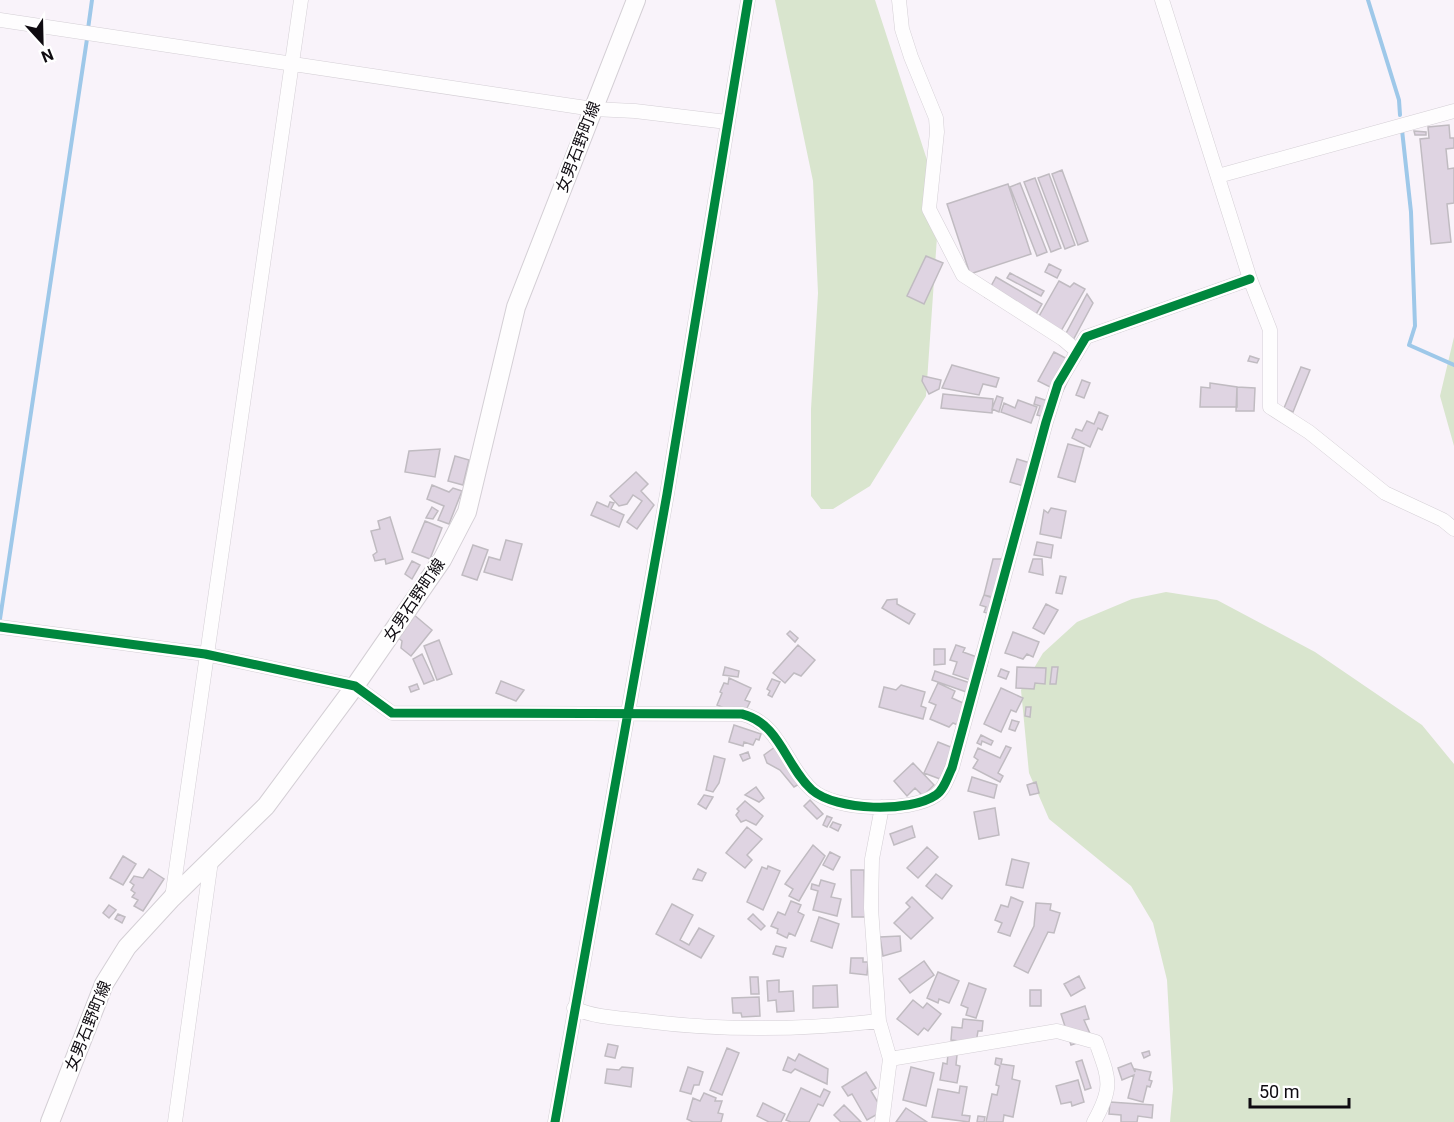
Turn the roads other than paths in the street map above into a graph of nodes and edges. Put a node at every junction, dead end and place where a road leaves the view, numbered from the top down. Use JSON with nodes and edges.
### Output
{"nodes":[{"id":1,"x":301,"y":0,"type":"edge"},
{"id":2,"x":636,"y":0,"type":"edge"},
{"id":3,"x":748,"y":0,"type":"edge"},
{"id":4,"x":898,"y":0,"type":"edge"},
{"id":5,"x":1162,"y":0,"type":"edge"},
{"id":6,"x":0,"y":20,"type":"edge"},
{"id":7,"x":292,"y":63,"type":"junction"},
{"id":8,"x":593,"y":109,"type":"junction"},
{"id":9,"x":1454,"y":111,"type":"edge"},
{"id":10,"x":727,"y":123,"type":"junction"},
{"id":11,"x":1218,"y":176,"type":"junction"},
{"id":12,"x":1250,"y":279,"type":"junction"},
{"id":13,"x":1077,"y":351,"type":"junction"},
{"id":14,"x":1454,"y":529,"type":"edge"},
{"id":15,"x":0,"y":627,"type":"edge"},
{"id":16,"x":206,"y":654,"type":"junction"},
{"id":17,"x":355,"y":686,"type":"junction"},
{"id":18,"x":629,"y":715,"type":"junction"},
{"id":19,"x":882,"y":807,"type":"junction"},
{"id":20,"x":211,"y":861,"type":"junction"},
{"id":21,"x":172,"y":898,"type":"junction"},
{"id":22,"x":574,"y":1008,"type":"junction"},
{"id":23,"x":879,"y":1021,"type":"junction"},
{"id":24,"x":890,"y":1059,"type":"junction"},
{"id":25,"x":50,"y":1122,"type":"edge"},
{"id":26,"x":175,"y":1122,"type":"edge"},
{"id":27,"x":555,"y":1122,"type":"edge"},
{"id":28,"x":882,"y":1122,"type":"edge"},
{"id":29,"x":1094,"y":1122,"type":"edge"}],
"edges":[{"from":1,"to":7,"type":"street"},
{"from":2,"to":8,"type":"main road","name":"女男石野町線"},
{"from":3,"to":10,"type":"street"},
{"from":4,"to":13,"type":"street"},
{"from":5,"to":11,"type":"street"},
{"from":6,"to":7,"type":"street"},
{"from":7,"to":8,"type":"street"},
{"from":7,"to":16,"type":"street"},
{"from":8,"to":10,"type":"street"},
{"from":8,"to":17,"type":"main road","name":"女男石野町線"},
{"from":9,"to":11,"type":"street"},
{"from":10,"to":18,"type":"street"},
{"from":11,"to":12,"type":"street"},
{"from":12,"to":13,"type":"street"},
{"from":12,"to":14,"type":"street"},
{"from":13,"to":19,"type":"street"},
{"from":15,"to":16,"type":"street"},
{"from":16,"to":17,"type":"street"},
{"from":16,"to":21,"type":"street"},
{"from":17,"to":18,"type":"street"},
{"from":17,"to":20,"type":"main road","name":"女男石野町線"},
{"from":18,"to":19,"type":"street"},
{"from":18,"to":22,"type":"street"},
{"from":19,"to":23,"type":"street"},
{"from":20,"to":21,"type":"main road","name":"女男石野町線"},
{"from":20,"to":26,"type":"street"},
{"from":21,"to":25,"type":"main road","name":"女男石野町線"},
{"from":22,"to":23,"type":"street"},
{"from":22,"to":27,"type":"street"},
{"from":23,"to":24,"type":"street"},
{"from":24,"to":28,"type":"street"},
{"from":24,"to":29,"type":"street"}]}
